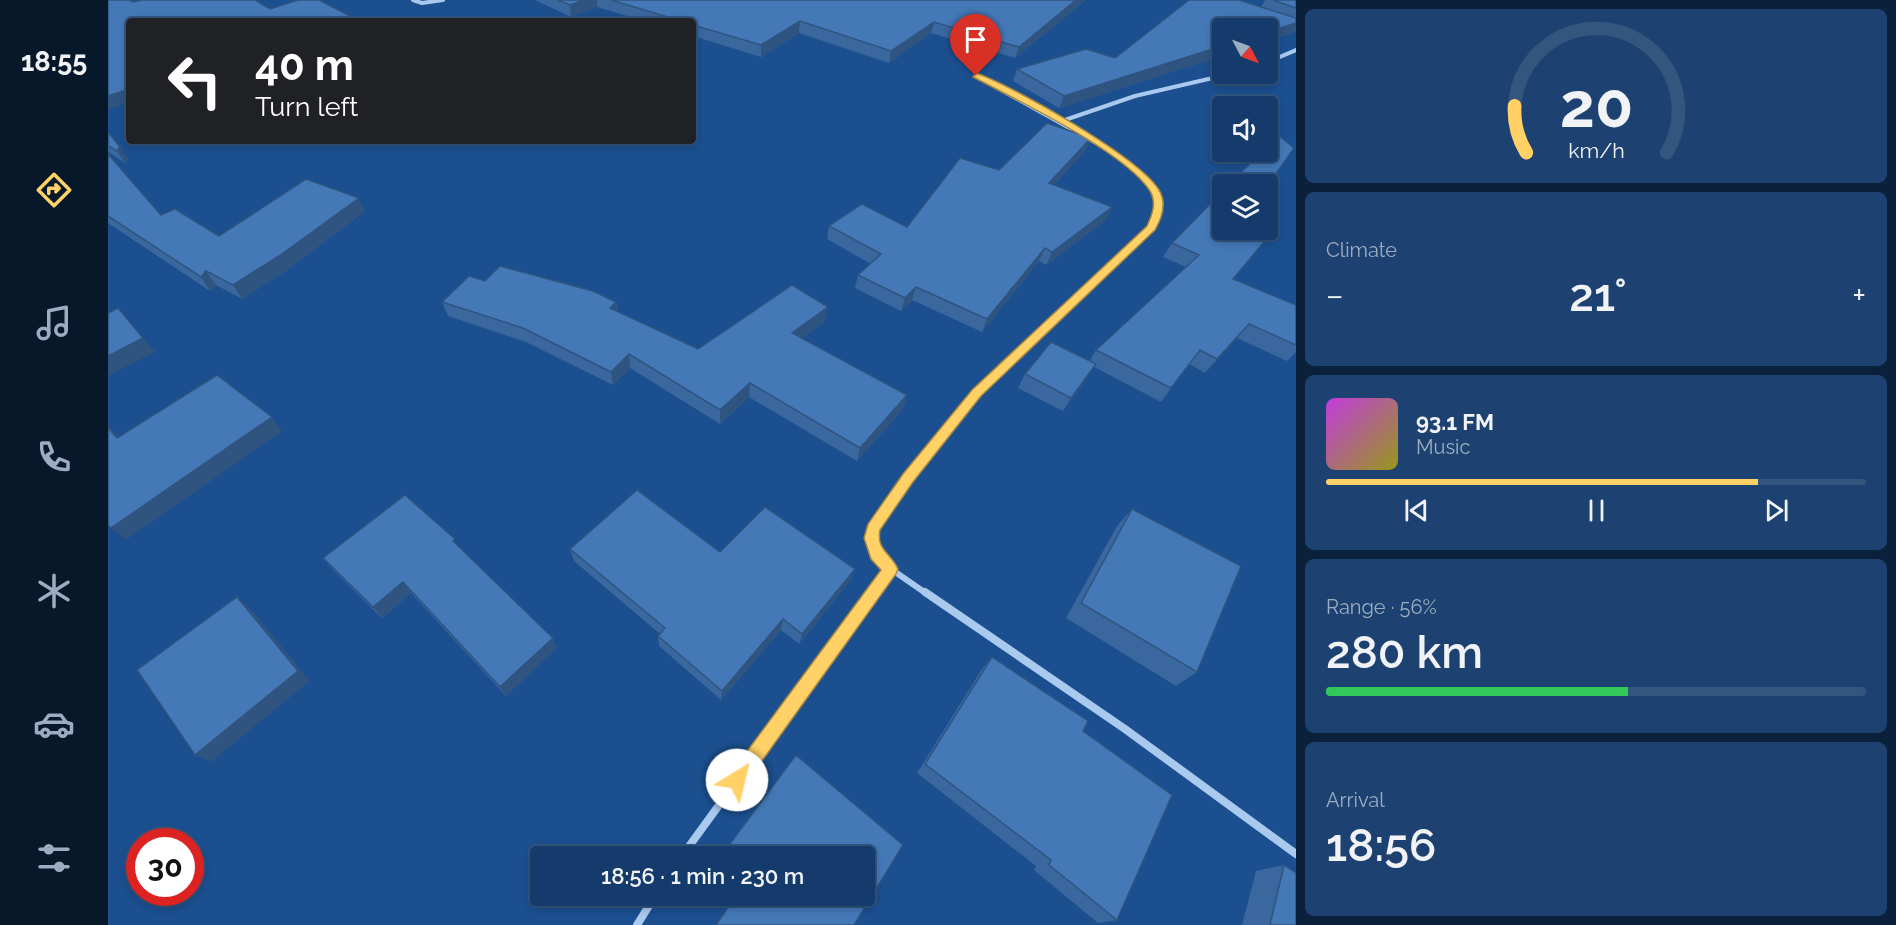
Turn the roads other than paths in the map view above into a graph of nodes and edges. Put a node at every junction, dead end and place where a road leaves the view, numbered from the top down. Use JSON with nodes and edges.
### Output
{"nodes":[{"id":1,"x":413,"y":0,"type":"edge"},
{"id":2,"x":443,"y":0,"type":"edge"},
{"id":3,"x":1296,"y":50,"type":"edge"},
{"id":4,"x":1278,"y":58,"type":"edge"},
{"id":5,"x":976,"y":76,"type":"dead end"},
{"id":6,"x":1212,"y":78,"type":"edge"},
{"id":7,"x":1062,"y":121,"type":"junction"},
{"id":8,"x":891,"y":569,"type":"junction"},
{"id":9,"x":689,"y":846,"type":"edge"},
{"id":10,"x":1296,"y":854,"type":"edge"},
{"id":11,"x":649,"y":906,"type":"edge"},
{"id":12,"x":637,"y":925,"type":"edge"}],
"edges":[{"from":1,"to":2,"type":"street"},
{"from":3,"to":4,"type":"street"},
{"from":5,"to":7,"type":"street"},
{"from":6,"to":7,"type":"street"},
{"from":7,"to":8,"type":"street"},
{"from":8,"to":9,"type":"street"},
{"from":8,"to":10,"type":"street"},
{"from":11,"to":12,"type":"street"}]}
